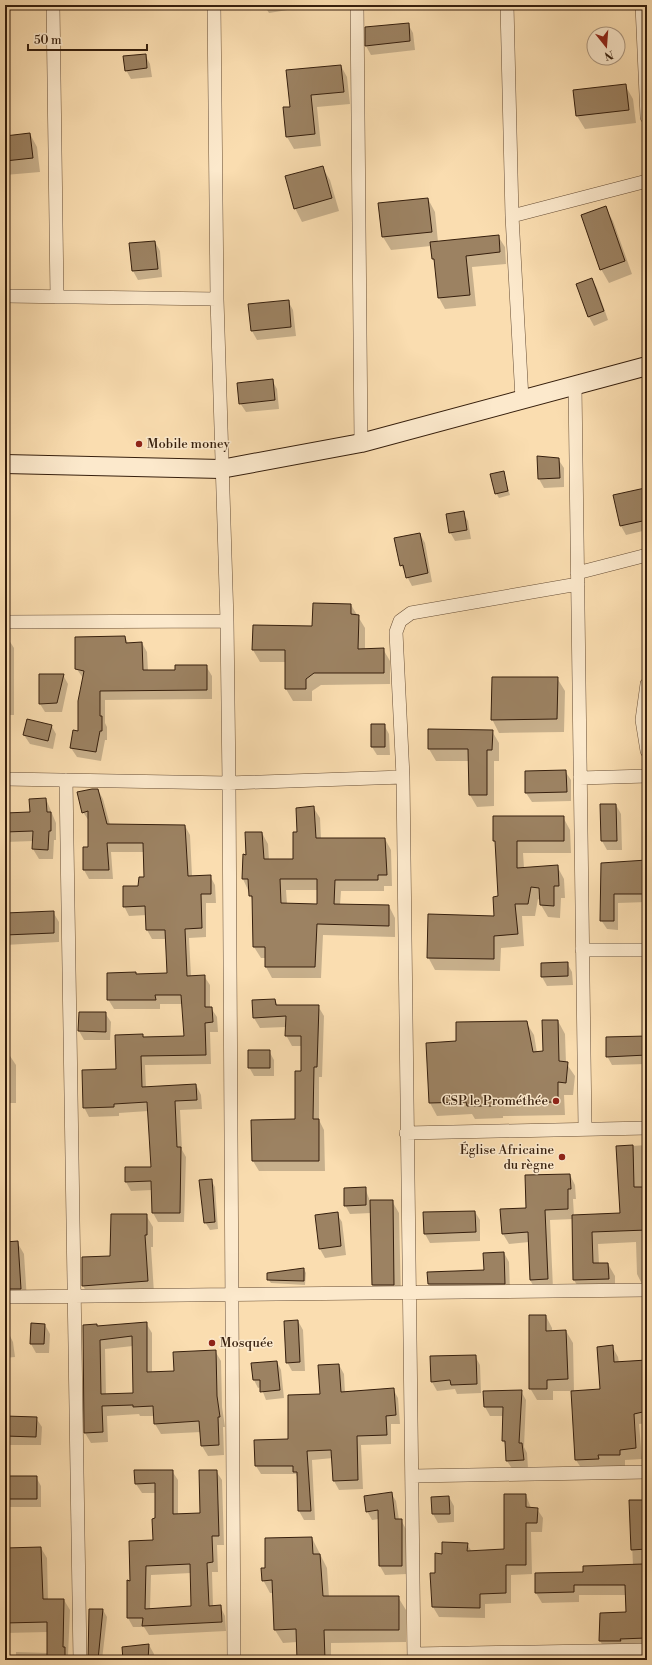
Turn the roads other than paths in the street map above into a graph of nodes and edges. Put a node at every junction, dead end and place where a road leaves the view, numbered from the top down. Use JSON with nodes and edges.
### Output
{"nodes":[{"id":1,"x":53,"y":5,"type":"edge"},
{"id":2,"x":214,"y":5,"type":"edge"},
{"id":3,"x":357,"y":5,"type":"edge"},
{"id":4,"x":507,"y":5,"type":"edge"},
{"id":5,"x":642,"y":5,"type":"edge"},
{"id":6,"x":647,"y":117,"type":"edge"},
{"id":7,"x":647,"y":181,"type":"edge"},
{"id":8,"x":512,"y":216,"type":"junction"},
{"id":9,"x":5,"y":296,"type":"edge"},
{"id":10,"x":57,"y":297,"type":"junction"},
{"id":11,"x":217,"y":299,"type":"junction"},
{"id":12,"x":647,"y":366,"type":"edge"},
{"id":13,"x":575,"y":386,"type":"junction"},
{"id":14,"x":522,"y":399,"type":"junction"},
{"id":15,"x":361,"y":443,"type":"junction"},
{"id":16,"x":5,"y":464,"type":"edge"},
{"id":17,"x":222,"y":469,"type":"junction"},
{"id":18,"x":647,"y":555,"type":"edge"},
{"id":19,"x":578,"y":578,"type":"junction"},
{"id":20,"x":227,"y":621,"type":"junction"},
{"id":21,"x":5,"y":622,"type":"edge"},
{"id":22,"x":647,"y":684,"type":"edge"},
{"id":23,"x":647,"y":751,"type":"edge"},
{"id":24,"x":647,"y":776,"type":"edge"},
{"id":25,"x":403,"y":777,"type":"junction"},
{"id":26,"x":580,"y":778,"type":"junction"},
{"id":27,"x":5,"y":779,"type":"edge"},
{"id":28,"x":66,"y":780,"type":"junction"},
{"id":29,"x":229,"y":783,"type":"junction"},
{"id":30,"x":582,"y":950,"type":"junction"},
{"id":31,"x":647,"y":950,"type":"edge"},
{"id":32,"x":585,"y":1128,"type":"junction"},
{"id":33,"x":647,"y":1128,"type":"edge"},
{"id":34,"x":406,"y":1133,"type":"junction"},
{"id":35,"x":647,"y":1290,"type":"edge"},
{"id":36,"x":409,"y":1293,"type":"junction"},
{"id":37,"x":233,"y":1295,"type":"junction"},
{"id":38,"x":5,"y":1297,"type":"edge"},
{"id":39,"x":73,"y":1297,"type":"junction"},
{"id":40,"x":647,"y":1472,"type":"edge"},
{"id":41,"x":413,"y":1476,"type":"junction"},
{"id":42,"x":647,"y":1650,"type":"edge"},
{"id":43,"x":414,"y":1657,"type":"edge"},
{"id":44,"x":80,"y":1660,"type":"edge"},
{"id":45,"x":234,"y":1660,"type":"edge"}],
"edges":[{"from":1,"to":10,"type":"street"},
{"from":2,"to":11,"type":"street"},
{"from":3,"to":15,"type":"street"},
{"from":4,"to":8,"type":"street"},
{"from":5,"to":6,"type":"street"},
{"from":7,"to":8,"type":"street"},
{"from":8,"to":14,"type":"street"},
{"from":9,"to":10,"type":"street"},
{"from":10,"to":11,"type":"street"},
{"from":11,"to":17,"type":"street"},
{"from":12,"to":13,"type":"street"},
{"from":13,"to":14,"type":"street"},
{"from":13,"to":19,"type":"street"},
{"from":14,"to":15,"type":"street"},
{"from":15,"to":17,"type":"street"},
{"from":16,"to":17,"type":"street"},
{"from":17,"to":20,"type":"street"},
{"from":18,"to":19,"type":"street"},
{"from":19,"to":25,"type":"street"},
{"from":19,"to":26,"type":"street"},
{"from":20,"to":21,"type":"street"},
{"from":20,"to":29,"type":"street"},
{"from":22,"to":23,"type":"street"},
{"from":24,"to":26,"type":"street"},
{"from":25,"to":29,"type":"street"},
{"from":25,"to":34,"type":"street"},
{"from":26,"to":30,"type":"street"},
{"from":27,"to":28,"type":"street"},
{"from":28,"to":29,"type":"street"},
{"from":28,"to":39,"type":"street"},
{"from":29,"to":37,"type":"street"},
{"from":30,"to":31,"type":"street"},
{"from":30,"to":32,"type":"street"},
{"from":32,"to":33,"type":"street"},
{"from":32,"to":34,"type":"street"},
{"from":34,"to":36,"type":"street"},
{"from":35,"to":36,"type":"street"},
{"from":36,"to":37,"type":"street"},
{"from":36,"to":41,"type":"street"},
{"from":37,"to":39,"type":"street"},
{"from":37,"to":45,"type":"street"},
{"from":38,"to":39,"type":"street"},
{"from":39,"to":44,"type":"street"},
{"from":40,"to":41,"type":"street"},
{"from":41,"to":43,"type":"street"},
{"from":42,"to":43,"type":"street"}]}
